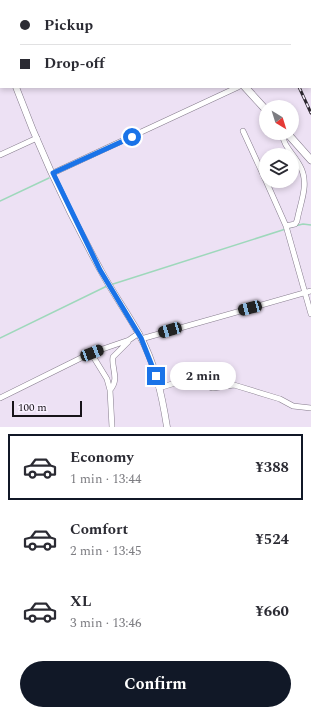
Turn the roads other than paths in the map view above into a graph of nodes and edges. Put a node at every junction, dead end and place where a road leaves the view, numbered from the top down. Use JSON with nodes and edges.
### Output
{"nodes":[{"id":1,"x":16,"y":88,"type":"edge"},
{"id":2,"x":236,"y":88,"type":"edge"},
{"id":3,"x":246,"y":88,"type":"edge"},
{"id":4,"x":259,"y":102,"type":"edge"},
{"id":5,"x":243,"y":131,"type":"dead end"},
{"id":6,"x":37,"y":138,"type":"junction"},
{"id":7,"x":284,"y":140,"type":"edge"},
{"id":8,"x":293,"y":140,"type":"edge"},
{"id":9,"x":0,"y":155,"type":"edge"},
{"id":10,"x":311,"y":160,"type":"edge"},
{"id":11,"x":259,"y":166,"type":"edge"},
{"id":12,"x":53,"y":173,"type":"junction"},
{"id":13,"x":269,"y":188,"type":"edge"},
{"id":14,"x":287,"y":228,"type":"junction"},
{"id":15,"x":311,"y":291,"type":"edge"},
{"id":16,"x":305,"y":293,"type":"junction"},
{"id":17,"x":311,"y":314,"type":"edge"},
{"id":18,"x":140,"y":336,"type":"junction"},
{"id":19,"x":129,"y":340,"type":"junction"},
{"id":20,"x":92,"y":353,"type":"junction"},
{"id":21,"x":160,"y":388,"type":"junction"},
{"id":22,"x":110,"y":390,"type":"junction"},
{"id":23,"x":0,"y":398,"type":"edge"},
{"id":24,"x":311,"y":408,"type":"edge"},
{"id":25,"x":112,"y":427,"type":"edge"},
{"id":26,"x":167,"y":427,"type":"edge"}],
"edges":[{"from":1,"to":6,"type":"street"},
{"from":2,"to":12,"type":"street"},
{"from":3,"to":4,"type":"main road"},
{"from":5,"to":11,"type":"street"},
{"from":6,"to":9,"type":"street"},
{"from":6,"to":12,"type":"street"},
{"from":7,"to":14,"type":"street"},
{"from":8,"to":10,"type":"main road"},
{"from":12,"to":18,"type":"street"},
{"from":13,"to":14,"type":"street"},
{"from":14,"to":16,"type":"street"},
{"from":15,"to":16,"type":"street"},
{"from":16,"to":17,"type":"street"},
{"from":16,"to":18,"type":"street"},
{"from":18,"to":19,"type":"street"},
{"from":18,"to":21,"type":"street"},
{"from":19,"to":20,"type":"street"},
{"from":19,"to":22,"type":"street"},
{"from":20,"to":22,"type":"street"},
{"from":20,"to":23,"type":"street"},
{"from":21,"to":24,"type":"street"},
{"from":21,"to":26,"type":"street"},
{"from":22,"to":25,"type":"street"}]}
